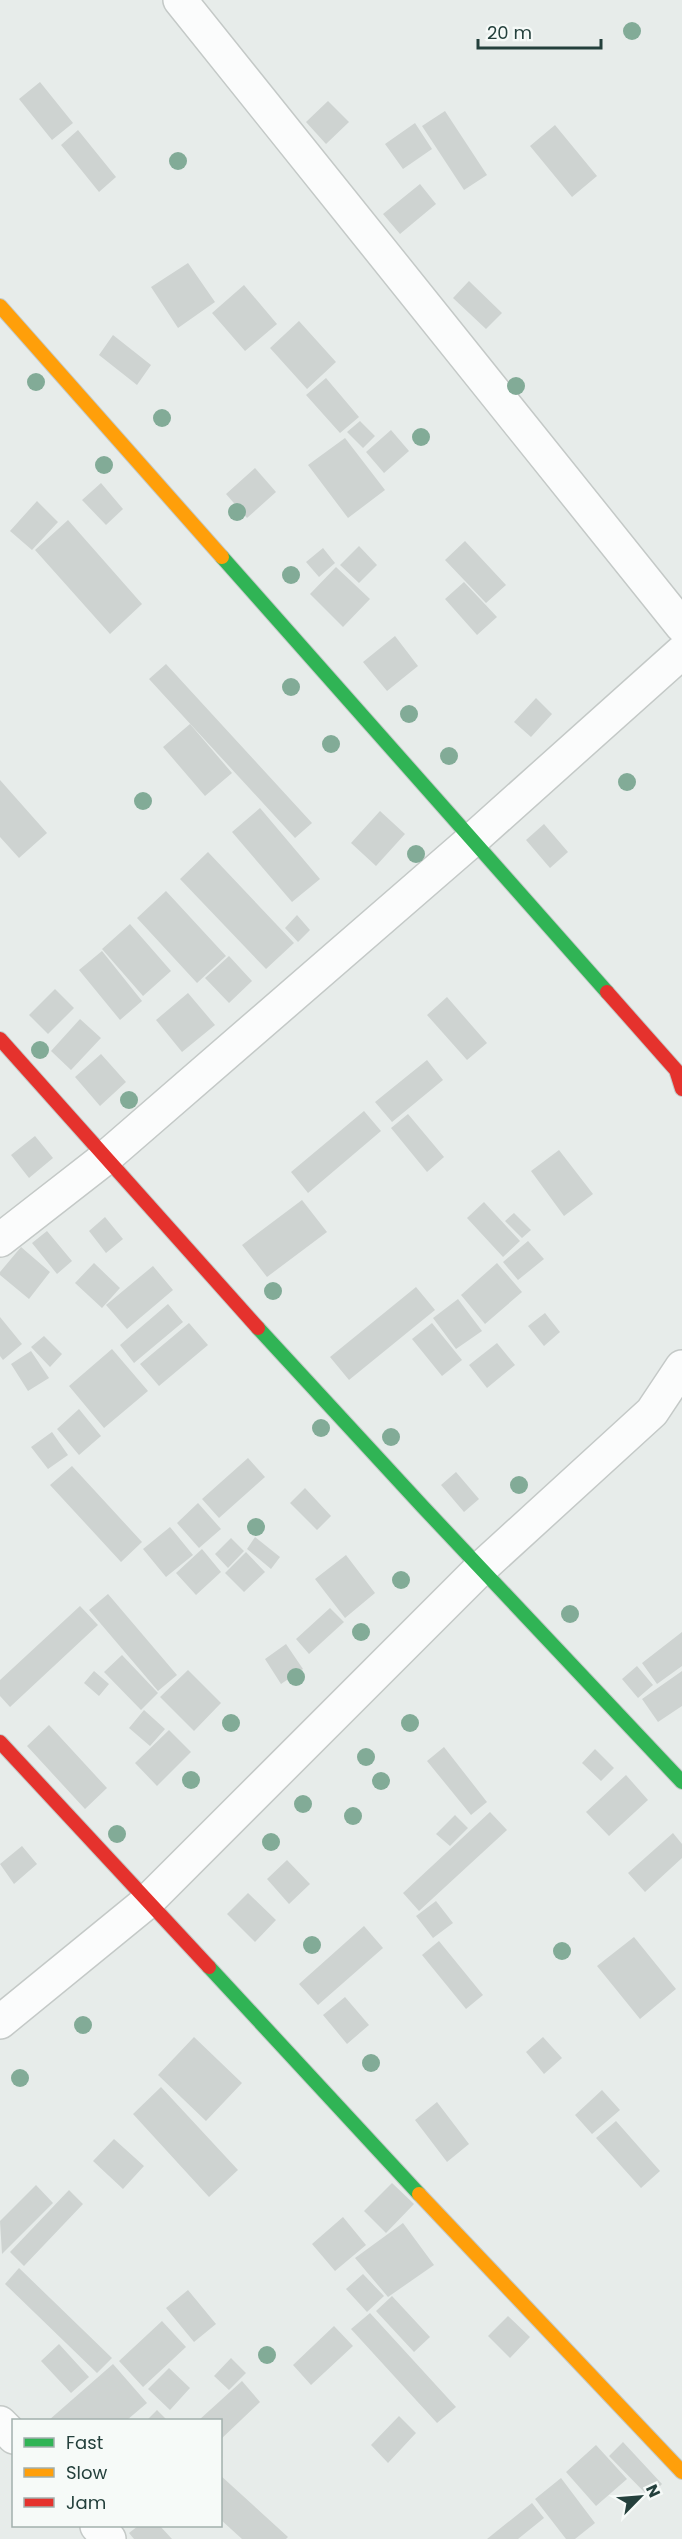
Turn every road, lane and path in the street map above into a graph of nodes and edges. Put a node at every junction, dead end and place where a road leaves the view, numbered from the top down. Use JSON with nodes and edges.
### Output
{"nodes":[{"id":1,"x":180,"y":0,"type":"edge"},
{"id":2,"x":0,"y":306,"type":"edge"},
{"id":3,"x":682,"y":626,"type":"edge"},
{"id":4,"x":682,"y":652,"type":"edge"},
{"id":5,"x":472,"y":840,"type":"junction"},
{"id":6,"x":0,"y":1039,"type":"edge"},
{"id":7,"x":680,"y":1074,"type":"edge"},
{"id":8,"x":104,"y":1159,"type":"junction"},
{"id":9,"x":0,"y":1240,"type":"edge"},
{"id":10,"x":682,"y":1367,"type":"edge"},
{"id":11,"x":479,"y":1570,"type":"junction"},
{"id":12,"x":0,"y":1742,"type":"edge"},
{"id":13,"x":682,"y":1782,"type":"edge"},
{"id":14,"x":147,"y":1902,"type":"junction"},
{"id":15,"x":0,"y":2022,"type":"edge"},
{"id":16,"x":0,"y":2423,"type":"edge"},
{"id":17,"x":12,"y":2435,"type":"edge"},
{"id":18,"x":682,"y":2472,"type":"edge"},
{"id":19,"x":98,"y":2527,"type":"edge"},
{"id":20,"x":109,"y":2539,"type":"edge"}],
"edges":[{"from":1,"to":3,"type":"street"},
{"from":2,"to":5,"type":"street"},
{"from":4,"to":5,"type":"street"},
{"from":5,"to":7,"type":"street"},
{"from":5,"to":8,"type":"street"},
{"from":6,"to":8,"type":"street"},
{"from":8,"to":9,"type":"street"},
{"from":8,"to":11,"type":"street"},
{"from":10,"to":11,"type":"street"},
{"from":11,"to":13,"type":"street"},
{"from":11,"to":14,"type":"street"},
{"from":12,"to":14,"type":"street"},
{"from":14,"to":15,"type":"street"},
{"from":14,"to":18,"type":"street"},
{"from":16,"to":17,"type":"street"},
{"from":19,"to":20,"type":"street"}]}
